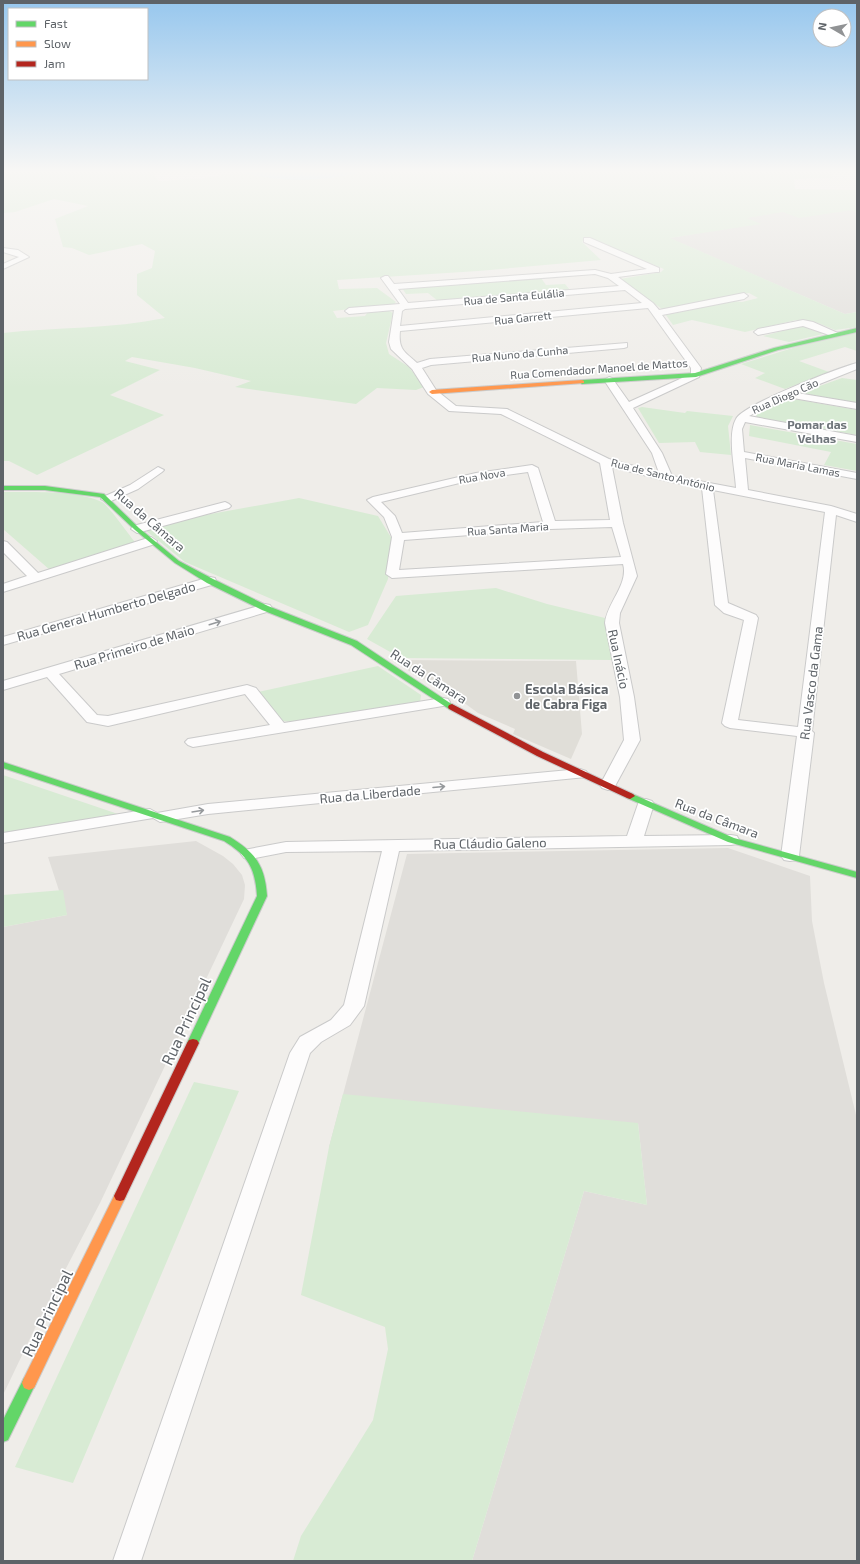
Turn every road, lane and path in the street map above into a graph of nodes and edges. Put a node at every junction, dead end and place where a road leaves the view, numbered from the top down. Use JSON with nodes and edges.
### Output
{"nodes":[{"id":1,"x":594,"y":243,"type":"edge"},
{"id":2,"x":3,"y":250,"type":"edge"},
{"id":3,"x":3,"y":267,"type":"edge"},
{"id":4,"x":611,"y":276,"type":"junction"},
{"id":5,"x":385,"y":278,"type":"dead end"},
{"id":6,"x":392,"y":287,"type":"junction"},
{"id":7,"x":625,"y":288,"type":"junction"},
{"id":8,"x":744,"y":296,"type":"dead end"},
{"id":9,"x":650,"y":305,"type":"junction"},
{"id":10,"x":404,"y":306,"type":"junction"},
{"id":11,"x":349,"y":311,"type":"dead end"},
{"id":12,"x":657,"y":313,"type":"junction"},
{"id":13,"x":537,"y":316,"type":"junction"},
{"id":14,"x":491,"y":321,"type":"junction"},
{"id":15,"x":547,"y":323,"type":"dead end"},
{"id":16,"x":396,"y":329,"type":"junction"},
{"id":17,"x":857,"y":330,"type":"edge"},
{"id":18,"x":501,"y":331,"type":"dead end"},
{"id":19,"x":758,"y":332,"type":"dead end"},
{"id":20,"x":835,"y":334,"type":"junction"},
{"id":21,"x":624,"y":344,"type":"dead end"},
{"id":22,"x":857,"y":366,"type":"edge"},
{"id":23,"x":416,"y":367,"type":"junction"},
{"id":24,"x":837,"y":374,"type":"junction"},
{"id":25,"x":696,"y":375,"type":"junction"},
{"id":26,"x":857,"y":376,"type":"edge"},
{"id":27,"x":609,"y":380,"type":"junction"},
{"id":28,"x":432,"y":392,"type":"junction"},
{"id":29,"x":786,"y":394,"type":"junction"},
{"id":30,"x":857,"y":406,"type":"edge"},
{"id":31,"x":627,"y":407,"type":"junction"},
{"id":32,"x":741,"y":418,"type":"junction"},
{"id":33,"x":857,"y":439,"type":"edge"},
{"id":34,"x":740,"y":454,"type":"junction"},
{"id":35,"x":605,"y":461,"type":"junction"},
{"id":36,"x":158,"y":470,"type":"dead end"},
{"id":37,"x":857,"y":476,"type":"edge"},
{"id":38,"x":667,"y":478,"type":"junction"},
{"id":39,"x":707,"y":486,"type":"junction"},
{"id":40,"x":3,"y":488,"type":"edge"},
{"id":41,"x":742,"y":493,"type":"junction"},
{"id":42,"x":107,"y":499,"type":"junction"},
{"id":43,"x":225,"y":506,"type":"dead end"},
{"id":44,"x":831,"y":510,"type":"junction"},
{"id":45,"x":857,"y":518,"type":"edge"},
{"id":46,"x":617,"y":523,"type":"junction"},
{"id":47,"x":550,"y":525,"type":"junction"},
{"id":48,"x":137,"y":529,"type":"junction"},
{"id":49,"x":398,"y":536,"type":"junction"},
{"id":50,"x":151,"y":541,"type":"junction"},
{"id":51,"x":3,"y":545,"type":"edge"},
{"id":52,"x":628,"y":560,"type":"junction"},
{"id":53,"x":36,"y":578,"type":"junction"},
{"id":54,"x":210,"y":582,"type":"junction"},
{"id":55,"x":3,"y":588,"type":"edge"},
{"id":56,"x":264,"y":608,"type":"junction"},
{"id":57,"x":3,"y":641,"type":"edge"},
{"id":58,"x":50,"y":672,"type":"junction"},
{"id":59,"x":3,"y":686,"type":"edge"},
{"id":60,"x":443,"y":702,"type":"junction"},
{"id":61,"x":280,"y":728,"type":"junction"},
{"id":62,"x":806,"y":733,"type":"junction"},
{"id":63,"x":193,"y":742,"type":"dead end"},
{"id":64,"x":3,"y":765,"type":"edge"},
{"id":65,"x":580,"y":774,"type":"junction"},
{"id":66,"x":608,"y":785,"type":"junction"},
{"id":67,"x":646,"y":804,"type":"junction"},
{"id":68,"x":155,"y":816,"type":"junction"},
{"id":69,"x":3,"y":838,"type":"edge"},
{"id":70,"x":634,"y":840,"type":"junction"},
{"id":71,"x":731,"y":840,"type":"junction"},
{"id":72,"x":392,"y":845,"type":"junction"},
{"id":73,"x":250,"y":854,"type":"junction"},
{"id":74,"x":790,"y":856,"type":"junction"},
{"id":75,"x":857,"y":875,"type":"edge"},
{"id":76,"x":3,"y":1435,"type":"edge"},
{"id":77,"x":126,"y":1561,"type":"edge"}],
"edges":[{"from":1,"to":4,"type":"street"},
{"from":2,"to":3,"type":"street"},
{"from":4,"to":6,"type":"street"},
{"from":4,"to":7,"type":"street"},
{"from":5,"to":6,"type":"street"},
{"from":6,"to":10,"type":"street"},
{"from":7,"to":9,"type":"street"},
{"from":7,"to":10,"type":"street","name":"Rua de Santa Eulália"},
{"from":8,"to":12,"type":"street"},
{"from":9,"to":12,"type":"street"},
{"from":9,"to":13,"type":"street","name":"Rua Garrett"},
{"from":10,"to":11,"type":"street","name":"Rua de Santa Eulália"},
{"from":10,"to":16,"type":"street"},
{"from":12,"to":25,"type":"street"},
{"from":13,"to":14,"type":"street","name":"Rua Garrett"},
{"from":13,"to":15,"type":"street"},
{"from":14,"to":16,"type":"street","name":"Rua Garrett"},
{"from":14,"to":18,"type":"street"},
{"from":16,"to":23,"type":"street"},
{"from":17,"to":20,"type":"street","name":"Rua Comendador Manoel de Mattos"},
{"from":19,"to":20,"type":"street"},
{"from":20,"to":25,"type":"street","name":"Rua Comendador Manoel de Mattos"},
{"from":21,"to":23,"type":"street","name":"Rua Nuno da Cunha"},
{"from":22,"to":24,"type":"street","name":"Rua Diogo Cão"},
{"from":23,"to":28,"type":"street"},
{"from":24,"to":26,"type":"street"},
{"from":24,"to":29,"type":"street","name":"Rua Diogo Cão"},
{"from":25,"to":27,"type":"street","name":"Rua Comendador Manoel de Mattos"},
{"from":25,"to":31,"type":"street"},
{"from":27,"to":28,"type":"street","name":"Rua Comendador Manoel de Mattos"},
{"from":27,"to":31,"type":"street"},
{"from":28,"to":35,"type":"street","name":"Rua de Santo António"},
{"from":29,"to":30,"type":"street"},
{"from":29,"to":32,"type":"street","name":"Rua Diogo Cão"},
{"from":31,"to":38,"type":"street"},
{"from":32,"to":33,"type":"street"},
{"from":32,"to":34,"type":"street","name":"Rua Diogo Cão"},
{"from":34,"to":37,"type":"street","name":"Rua Maria Lamas"},
{"from":34,"to":41,"type":"street","name":"Rua Diogo Cão"},
{"from":35,"to":38,"type":"street","name":"Rua de Santo António"},
{"from":35,"to":46,"type":"street","name":"Rua Inácio"},
{"from":36,"to":42,"type":"street"},
{"from":38,"to":39,"type":"street","name":"Rua de Santo António"},
{"from":39,"to":41,"type":"street","name":"Rua de Santo António"},
{"from":39,"to":62,"type":"street"},
{"from":40,"to":42,"type":"street","name":"Rua da Câmara"},
{"from":41,"to":44,"type":"street","name":"Rua de Santo António"},
{"from":42,"to":48,"type":"street","name":"Rua da Câmara"},
{"from":43,"to":48,"type":"street"},
{"from":44,"to":45,"type":"street","name":"Rua de Santo António"},
{"from":44,"to":62,"type":"street","name":"Rua Vasco da Gama"},
{"from":46,"to":47,"type":"street","name":"Rua Santa Maria"},
{"from":46,"to":52,"type":"street","name":"Rua Inácio"},
{"from":47,"to":49,"type":"street","name":"Rua Santa Maria"},
{"from":47,"to":49,"type":"street","name":"Rua Nova"},
{"from":48,"to":50,"type":"street","name":"Rua da Câmara"},
{"from":49,"to":52,"type":"street"},
{"from":50,"to":53,"type":"street"},
{"from":50,"to":54,"type":"street","name":"Rua da Câmara"},
{"from":51,"to":53,"type":"street"},
{"from":52,"to":66,"type":"street","name":"Rua Inácio"},
{"from":53,"to":55,"type":"street"},
{"from":54,"to":56,"type":"street","name":"Rua da Câmara"},
{"from":54,"to":57,"type":"street","name":"Rua General Humberto Delgado"},
{"from":58,"to":56,"type":"street","name":"Rua Primeiro de Maio","one_way":true},
{"from":56,"to":60,"type":"street","name":"Rua da Câmara"},
{"from":58,"to":59,"type":"street","name":"Rua Primeiro de Maio"},
{"from":58,"to":61,"type":"street"},
{"from":60,"to":61,"type":"street"},
{"from":60,"to":65,"type":"street","name":"Rua da Câmara"},
{"from":61,"to":63,"type":"street"},
{"from":62,"to":74,"type":"street","name":"Rua Vasco da Gama"},
{"from":64,"to":68,"type":"street","name":"Rua Principal"},
{"from":65,"to":66,"type":"street","name":"Rua da Câmara"},
{"from":68,"to":65,"type":"street","name":"Rua da Liberdade","one_way":true},
{"from":66,"to":67,"type":"street","name":"Rua da Câmara"},
{"from":67,"to":70,"type":"street"},
{"from":67,"to":71,"type":"street","name":"Rua da Câmara"},
{"from":68,"to":69,"type":"street","name":"Rua da Liberdade"},
{"from":68,"to":73,"type":"street","name":"Rua Principal"},
{"from":70,"to":71,"type":"street","name":"Rua Cláudio Galeno"},
{"from":70,"to":72,"type":"street","name":"Rua Cláudio Galeno"},
{"from":71,"to":74,"type":"street","name":"Rua da Câmara"},
{"from":72,"to":73,"type":"street","name":"Rua Cláudio Galeno"},
{"from":72,"to":77,"type":"street"},
{"from":73,"to":76,"type":"street","name":"Rua Principal"},
{"from":74,"to":75,"type":"street","name":"Rua da Câmara"}]}
